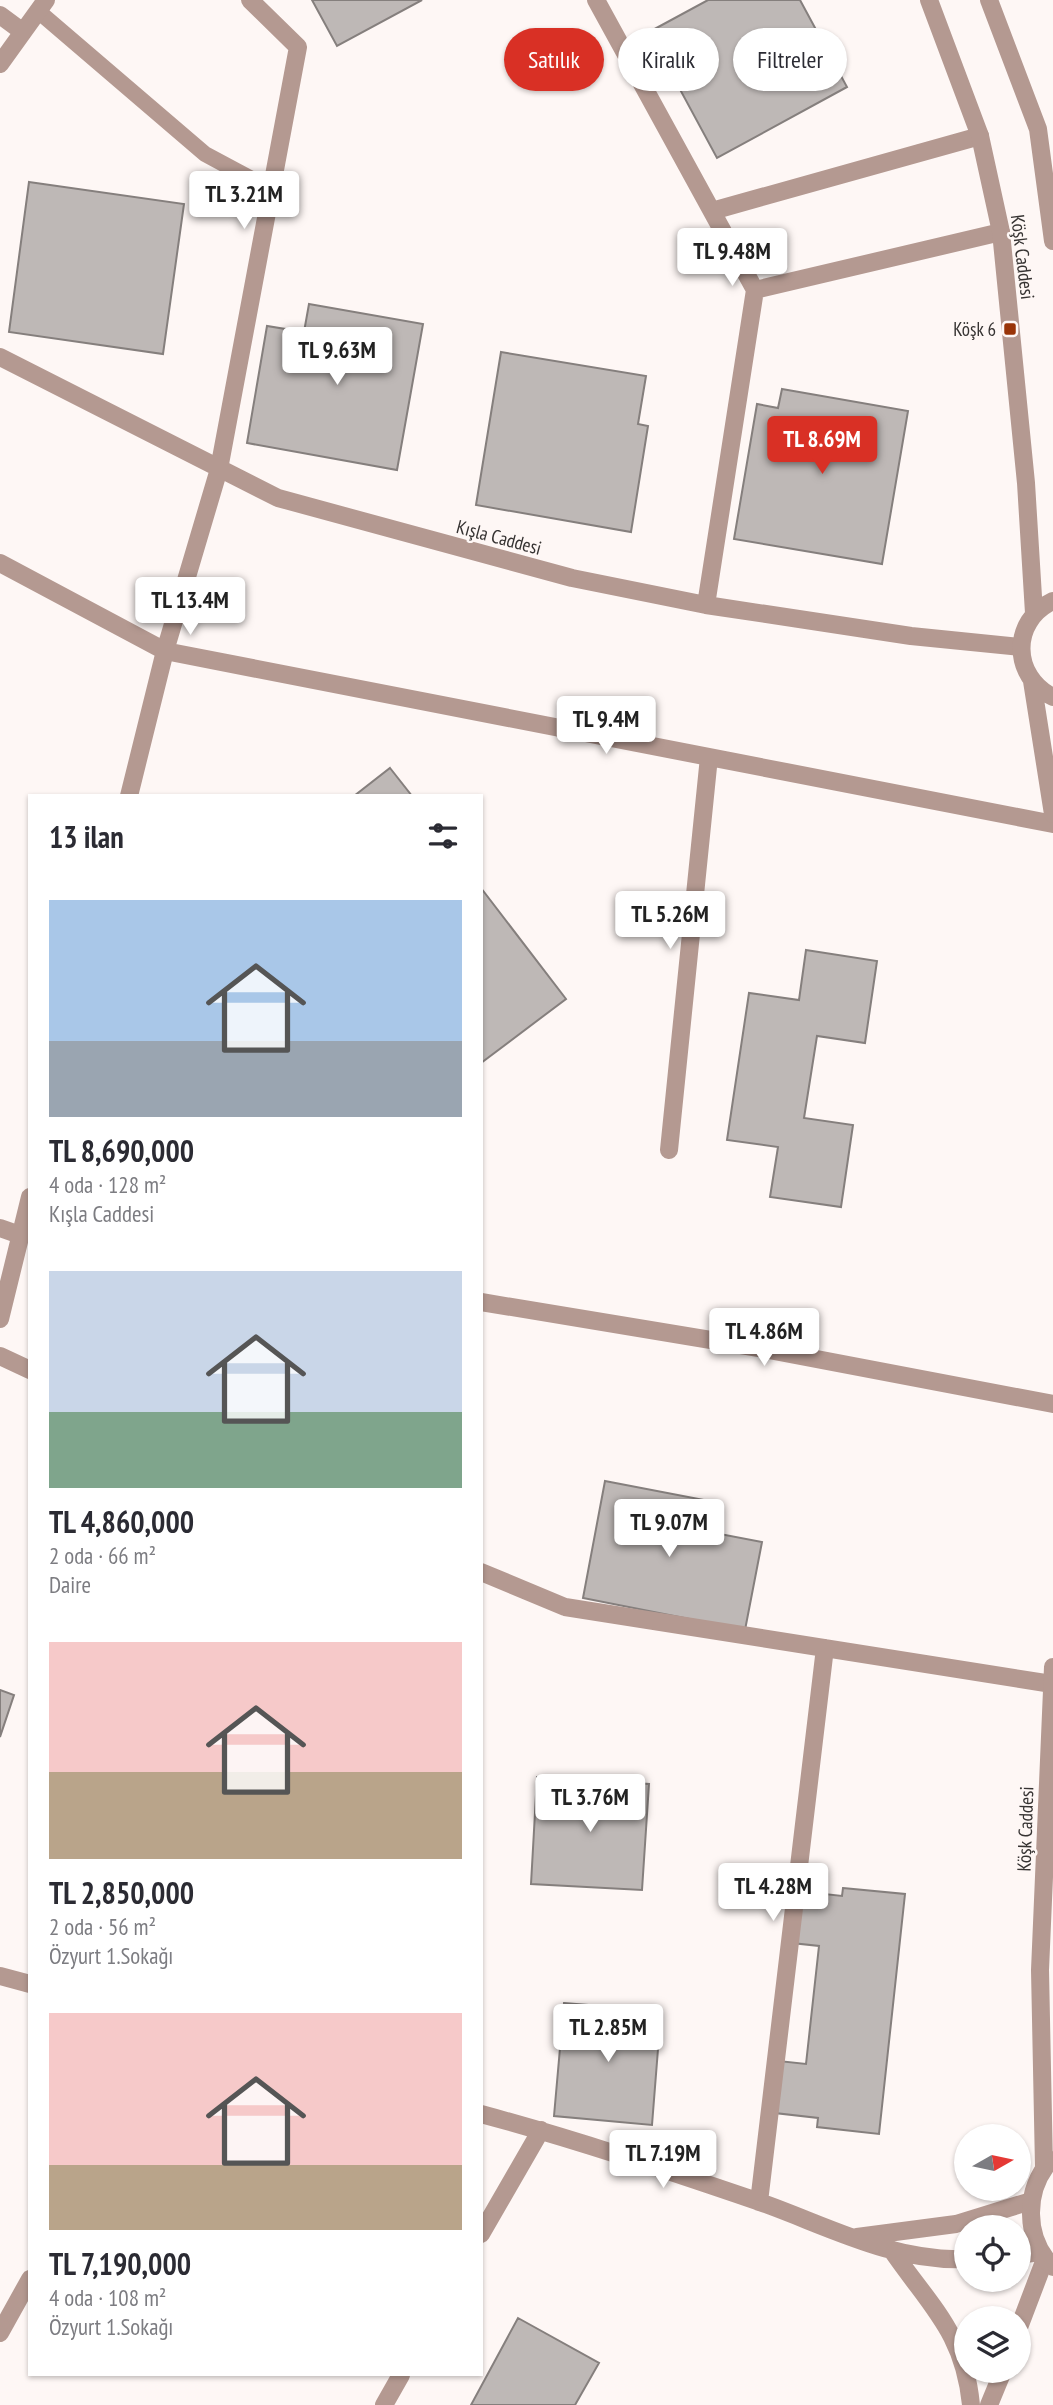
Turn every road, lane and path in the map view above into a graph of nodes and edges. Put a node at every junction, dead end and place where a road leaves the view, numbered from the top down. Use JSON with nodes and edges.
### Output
{"nodes":[{"id":1,"x":250,"y":0,"type":"edge"},
{"id":2,"x":596,"y":0,"type":"edge"},
{"id":3,"x":929,"y":0,"type":"edge"},
{"id":4,"x":989,"y":0,"type":"edge"},
{"id":5,"x":42,"y":5,"type":"edge"},
{"id":6,"x":0,"y":15,"type":"edge"},
{"id":7,"x":23,"y":32,"type":"junction"},
{"id":8,"x":0,"y":64,"type":"edge"},
{"id":9,"x":981,"y":136,"type":"junction"},
{"id":10,"x":272,"y":190,"type":"junction"},
{"id":11,"x":712,"y":211,"type":"junction"},
{"id":12,"x":1001,"y":232,"type":"junction"},
{"id":13,"x":1053,"y":241,"type":"edge"},
{"id":14,"x":755,"y":290,"type":"junction"},
{"id":15,"x":0,"y":357,"type":"edge"},
{"id":16,"x":219,"y":469,"type":"junction"},
{"id":17,"x":0,"y":562,"type":"edge"},
{"id":18,"x":1053,"y":601,"type":"edge"},
{"id":19,"x":706,"y":605,"type":"junction"},
{"id":20,"x":1034,"y":614,"type":"junction"},
{"id":21,"x":1021,"y":647,"type":"junction"},
{"id":22,"x":166,"y":651,"type":"junction"},
{"id":23,"x":1032,"y":681,"type":"junction"},
{"id":24,"x":1053,"y":697,"type":"edge"},
{"id":25,"x":709,"y":757,"type":"junction"},
{"id":26,"x":130,"y":794,"type":"edge"},
{"id":27,"x":1053,"y":814,"type":"edge"},
{"id":28,"x":1053,"y":824,"type":"edge"},
{"id":29,"x":669,"y":1150,"type":"dead end"},
{"id":30,"x":28,"y":1205,"type":"edge"},
{"id":31,"x":0,"y":1228,"type":"edge"},
{"id":32,"x":20,"y":1236,"type":"junction"},
{"id":33,"x":483,"y":1302,"type":"edge"},
{"id":34,"x":0,"y":1319,"type":"edge"},
{"id":35,"x":0,"y":1356,"type":"edge"},
{"id":36,"x":28,"y":1369,"type":"edge"},
{"id":37,"x":1053,"y":1404,"type":"edge"},
{"id":38,"x":483,"y":1574,"type":"edge"},
{"id":39,"x":825,"y":1648,"type":"junction"},
{"id":40,"x":1053,"y":1667,"type":"edge"},
{"id":41,"x":1052,"y":1684,"type":"edge"},
{"id":42,"x":0,"y":1976,"type":"edge"},
{"id":43,"x":28,"y":1983,"type":"edge"},
{"id":44,"x":1040,"y":1993,"type":"junction"},
{"id":45,"x":1053,"y":2024,"type":"edge"},
{"id":46,"x":483,"y":2115,"type":"edge"},
{"id":47,"x":541,"y":2130,"type":"junction"},
{"id":48,"x":1049,"y":2162,"type":"edge"},
{"id":49,"x":759,"y":2202,"type":"junction"},
{"id":50,"x":1031,"y":2202,"type":"junction"},
{"id":51,"x":483,"y":2231,"type":"edge"},
{"id":52,"x":854,"y":2238,"type":"junction"},
{"id":53,"x":893,"y":2252,"type":"junction"},
{"id":54,"x":954,"y":2259,"type":"edge"},
{"id":55,"x":1046,"y":2259,"type":"edge"},
{"id":56,"x":28,"y":2283,"type":"edge"},
{"id":57,"x":1027,"y":2306,"type":"edge"},
{"id":58,"x":0,"y":2333,"type":"edge"},
{"id":59,"x":400,"y":2376,"type":"edge"},
{"id":60,"x":998,"y":2383,"type":"edge"},
{"id":61,"x":384,"y":2405,"type":"edge"},
{"id":62,"x":971,"y":2405,"type":"edge"},
{"id":63,"x":989,"y":2405,"type":"edge"}],
"edges":[{"from":1,"to":10,"type":"street"},
{"from":2,"to":11,"type":"street"},
{"from":3,"to":9,"type":"street","name":"Köşk Caddesi"},
{"from":4,"to":13,"type":"street","name":"Köşk Caddesi"},
{"from":5,"to":7,"type":"street"},
{"from":5,"to":10,"type":"lane"},
{"from":6,"to":7,"type":"street"},
{"from":7,"to":8,"type":"street"},
{"from":9,"to":11,"type":"street"},
{"from":9,"to":12,"type":"street","name":"Köşk Caddesi"},
{"from":10,"to":16,"type":"street"},
{"from":11,"to":14,"type":"street"},
{"from":12,"to":14,"type":"street"},
{"from":12,"to":20,"type":"street","name":"Köşk Caddesi"},
{"from":14,"to":19,"type":"street"},
{"from":15,"to":16,"type":"street","name":"Kışla Caddesi"},
{"from":16,"to":19,"type":"street","name":"Kışla Caddesi"},
{"from":16,"to":22,"type":"street"},
{"from":17,"to":22,"type":"street"},
{"from":18,"to":20,"type":"street"},
{"from":19,"to":21,"type":"street","name":"Kışla Caddesi"},
{"from":20,"to":21,"type":"street"},
{"from":21,"to":23,"type":"street"},
{"from":22,"to":25,"type":"street"},
{"from":22,"to":26,"type":"street"},
{"from":23,"to":24,"type":"street"},
{"from":23,"to":27,"type":"street"},
{"from":25,"to":28,"type":"street"},
{"from":25,"to":29,"type":"street"},
{"from":30,"to":32,"type":"street"},
{"from":31,"to":32,"type":"street"},
{"from":32,"to":34,"type":"street"},
{"from":33,"to":37,"type":"street"},
{"from":35,"to":36,"type":"street"},
{"from":38,"to":39,"type":"street"},
{"from":39,"to":41,"type":"street"},
{"from":39,"to":49,"type":"street"},
{"from":40,"to":41,"type":"street","name":"Köşk Caddesi"},
{"from":41,"to":44,"type":"street","name":"Köşk Caddesi"},
{"from":42,"to":43,"type":"street"},
{"from":44,"to":45,"type":"street","name":"Köşk Caddesi"},
{"from":44,"to":48,"type":"street","name":"Köşk Caddesi"},
{"from":46,"to":47,"type":"street"},
{"from":47,"to":49,"type":"street"},
{"from":47,"to":51,"type":"street"},
{"from":48,"to":50,"type":"street"},
{"from":49,"to":52,"type":"street"},
{"from":50,"to":52,"type":"street"},
{"from":50,"to":55,"type":"street"},
{"from":52,"to":53,"type":"street"},
{"from":53,"to":54,"type":"street"},
{"from":53,"to":62,"type":"street"},
{"from":55,"to":57,"type":"street"},
{"from":56,"to":58,"type":"street"},
{"from":59,"to":61,"type":"street"},
{"from":60,"to":63,"type":"street"}]}
